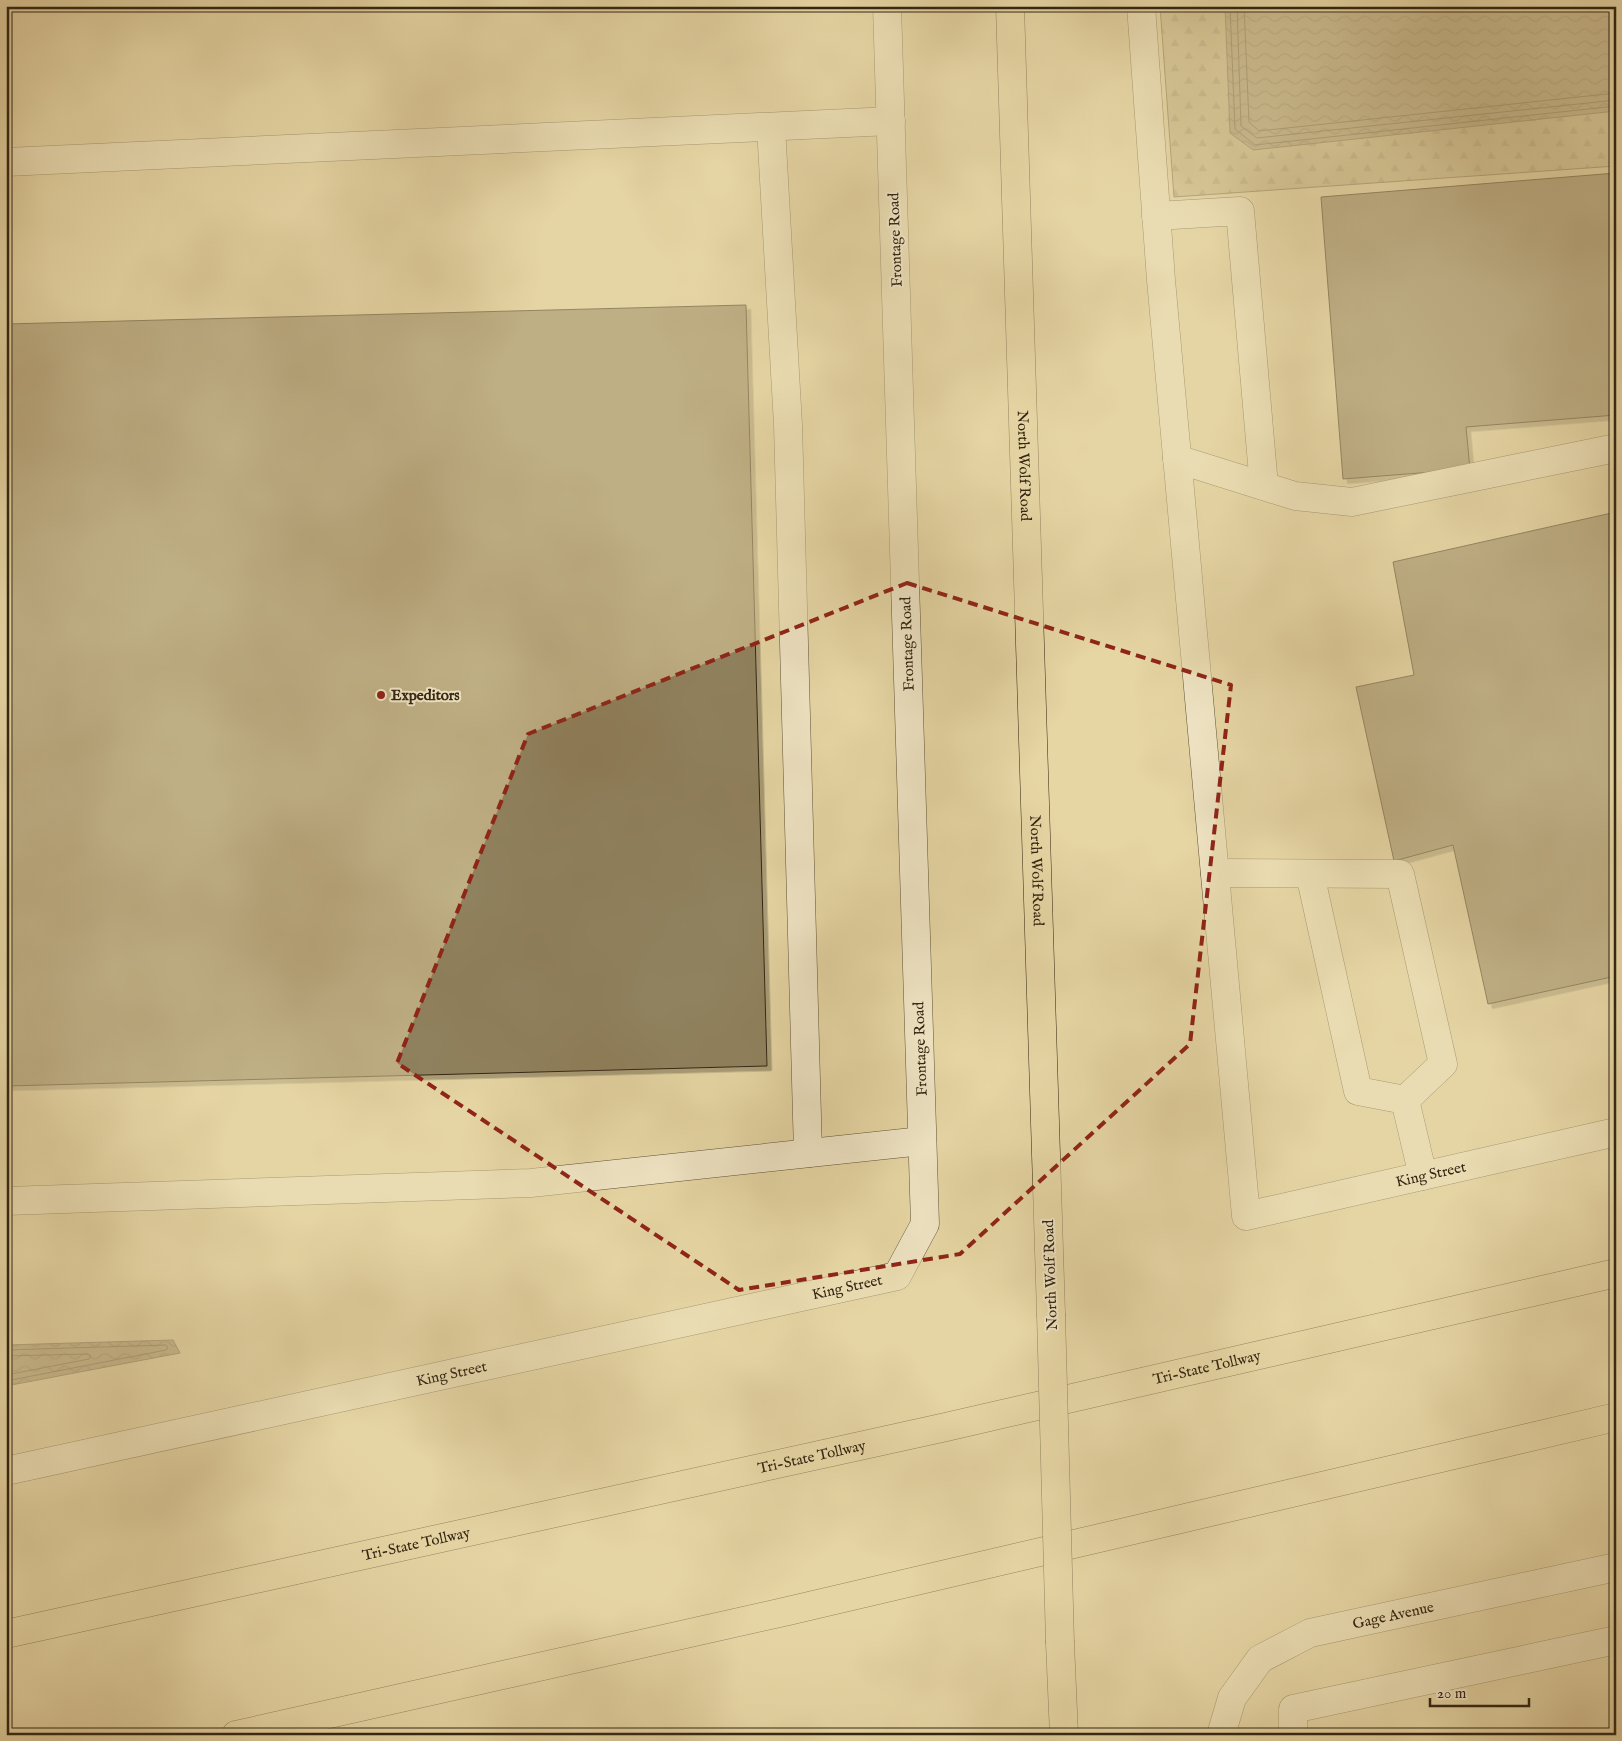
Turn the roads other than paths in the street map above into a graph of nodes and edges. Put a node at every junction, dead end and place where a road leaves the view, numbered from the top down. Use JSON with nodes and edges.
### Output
{"nodes":[{"id":1,"x":887,"y":6,"type":"edge"},
{"id":2,"x":1010,"y":6,"type":"edge"},
{"id":3,"x":1141,"y":6,"type":"edge"},
{"id":4,"x":891,"y":121,"type":"junction"},
{"id":5,"x":772,"y":127,"type":"junction"},
{"id":6,"x":6,"y":162,"type":"edge"},
{"id":7,"x":1156,"y":216,"type":"junction"},
{"id":8,"x":1616,"y":448,"type":"edge"},
{"id":9,"x":1177,"y":459,"type":"junction"},
{"id":10,"x":1264,"y":486,"type":"junction"},
{"id":11,"x":1215,"y":873,"type":"junction"},
{"id":12,"x":1310,"y":874,"type":"junction"},
{"id":13,"x":1405,"y":1100,"type":"junction"},
{"id":14,"x":1616,"y":1132,"type":"edge"},
{"id":15,"x":922,"y":1142,"type":"junction"},
{"id":16,"x":808,"y":1153,"type":"junction"},
{"id":17,"x":1423,"y":1176,"type":"junction"},
{"id":18,"x":6,"y":1201,"type":"edge"},
{"id":19,"x":1616,"y":1273,"type":"edge"},
{"id":20,"x":897,"y":1276,"type":"joint"},
{"id":21,"x":1616,"y":1417,"type":"edge"},
{"id":22,"x":6,"y":1471,"type":"edge"},
{"id":23,"x":1616,"y":1567,"type":"edge"},
{"id":24,"x":6,"y":1634,"type":"edge"},
{"id":25,"x":1616,"y":1640,"type":"edge"},
{"id":26,"x":236,"y":1735,"type":"edge"},
{"id":27,"x":1064,"y":1735,"type":"edge"},
{"id":28,"x":1221,"y":1735,"type":"edge"},
{"id":29,"x":1293,"y":1735,"type":"edge"}],
"edges":[{"from":1,"to":4,"type":"street","name":"Frontage Road"},
{"from":2,"to":27,"type":"main road","name":"North Wolf Road","bridge":true},
{"from":3,"to":7,"type":"street"},
{"from":4,"to":5,"type":"street"},
{"from":4,"to":15,"type":"street","name":"Frontage Road"},
{"from":5,"to":6,"type":"street"},
{"from":5,"to":16,"type":"street"},
{"from":7,"to":9,"type":"street"},
{"from":7,"to":10,"type":"street"},
{"from":8,"to":10,"type":"street"},
{"from":9,"to":10,"type":"street"},
{"from":9,"to":11,"type":"street"},
{"from":11,"to":12,"type":"street"},
{"from":11,"to":17,"type":"street","name":"King Street"},
{"from":12,"to":13,"type":"street"},
{"from":12,"to":13,"type":"street"},
{"from":13,"to":17,"type":"street"},
{"from":14,"to":17,"type":"street","name":"King Street"},
{"from":15,"to":16,"type":"street"},
{"from":15,"to":20,"type":"street","name":"Frontage Road"},
{"from":16,"to":18,"type":"street"},
{"from":19,"to":24,"type":"main road","name":"Tri-State Tollway"},
{"from":20,"to":22,"type":"street","name":"King Street"},
{"from":21,"to":26,"type":"main road"},
{"from":23,"to":28,"type":"street","name":"Gage Avenue"},
{"from":25,"to":29,"type":"street"}]}
